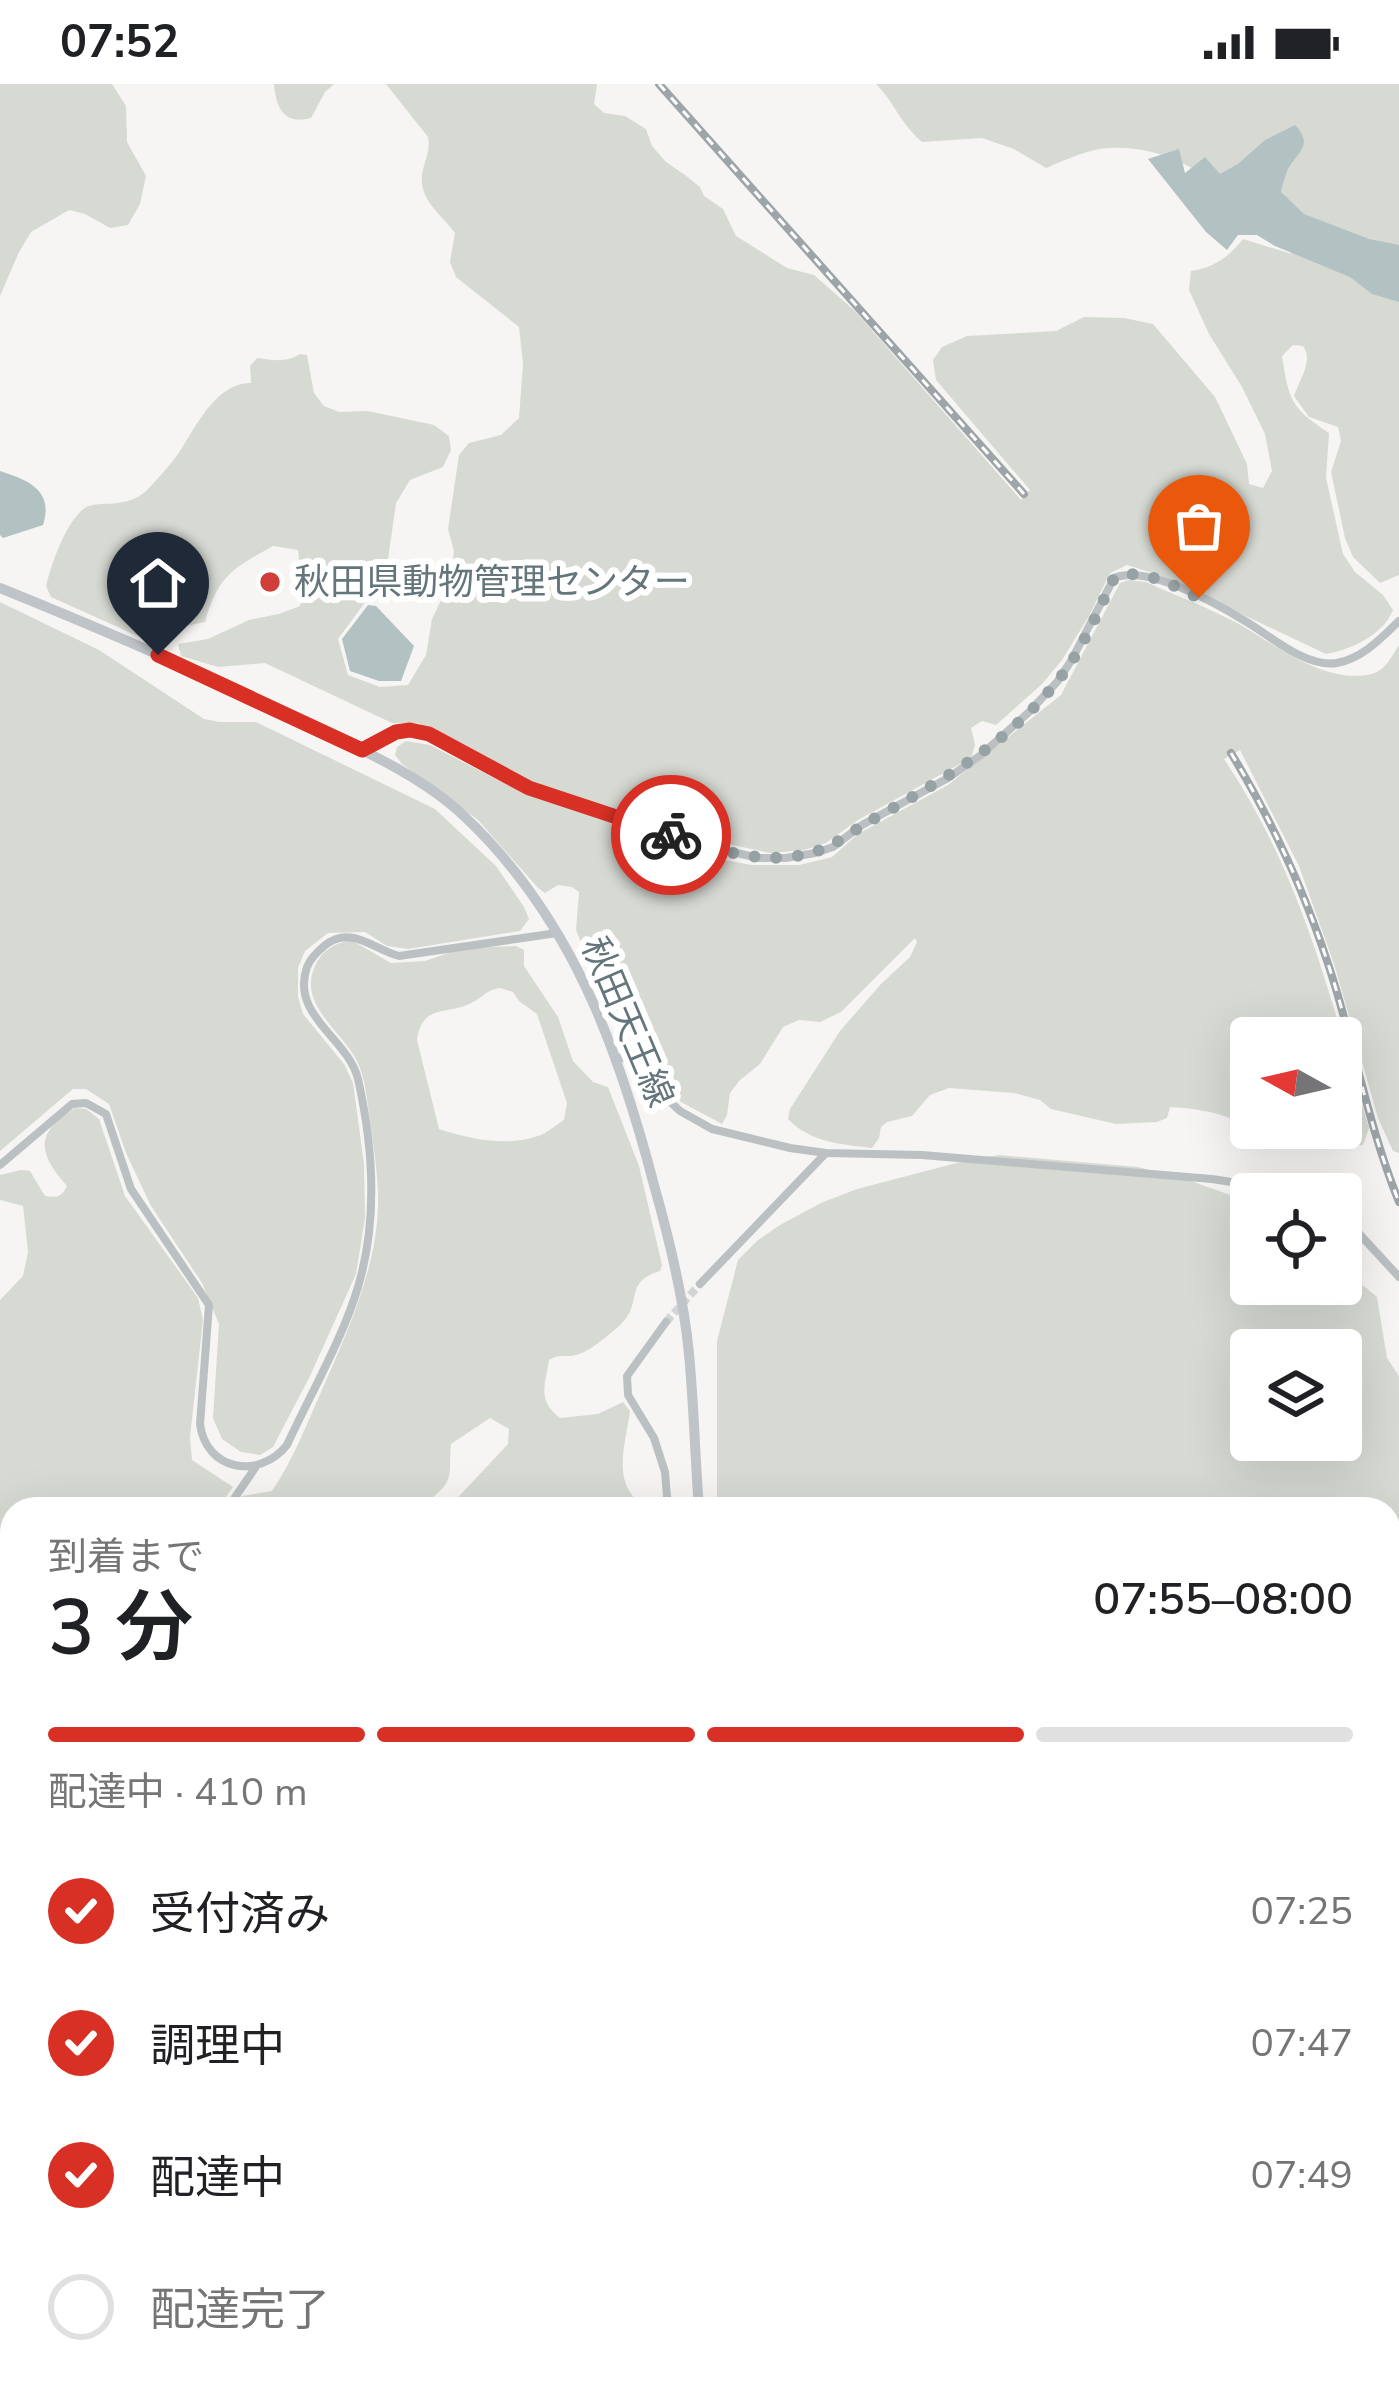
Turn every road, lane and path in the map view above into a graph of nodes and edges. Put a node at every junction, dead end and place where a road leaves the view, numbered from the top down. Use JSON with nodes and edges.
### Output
{"nodes":[{"id":1,"x":0,"y":588,"type":"edge"},
{"id":2,"x":1399,"y":621,"type":"edge"},
{"id":3,"x":362,"y":750,"type":"junction"},
{"id":4,"x":557,"y":933,"type":"junction"},
{"id":5,"x":617,"y":1057,"type":"junction"},
{"id":6,"x":826,"y":1153,"type":"junction"},
{"id":7,"x":0,"y":1165,"type":"edge"},
{"id":8,"x":1230,"y":1181,"type":"edge"},
{"id":9,"x":1362,"y":1237,"type":"edge"},
{"id":10,"x":1399,"y":1277,"type":"edge"},
{"id":11,"x":700,"y":1284,"type":"tunnel mouth"},
{"id":12,"x":666,"y":1322,"type":"tunnel mouth"},
{"id":13,"x":256,"y":1466,"type":"junction"},
{"id":14,"x":234,"y":1497,"type":"edge"},
{"id":15,"x":667,"y":1497,"type":"edge"},
{"id":16,"x":698,"y":1497,"type":"edge"}],
"edges":[{"from":1,"to":3,"type":"main road","name":"秋田天王線"},
{"from":2,"to":3,"type":"street"},
{"from":3,"to":4,"type":"main road","name":"秋田天王線"},
{"from":4,"to":5,"type":"main road","name":"秋田天王線"},
{"from":4,"to":13,"type":"street"},
{"from":5,"to":6,"type":"street"},
{"from":5,"to":16,"type":"main road","name":"秋田天王線"},
{"from":6,"to":8,"type":"street"},
{"from":6,"to":11,"type":"street"},
{"from":7,"to":13,"type":"street"},
{"from":9,"to":10,"type":"street"},
{"from":12,"to":15,"type":"street"},
{"from":13,"to":14,"type":"street"}]}
